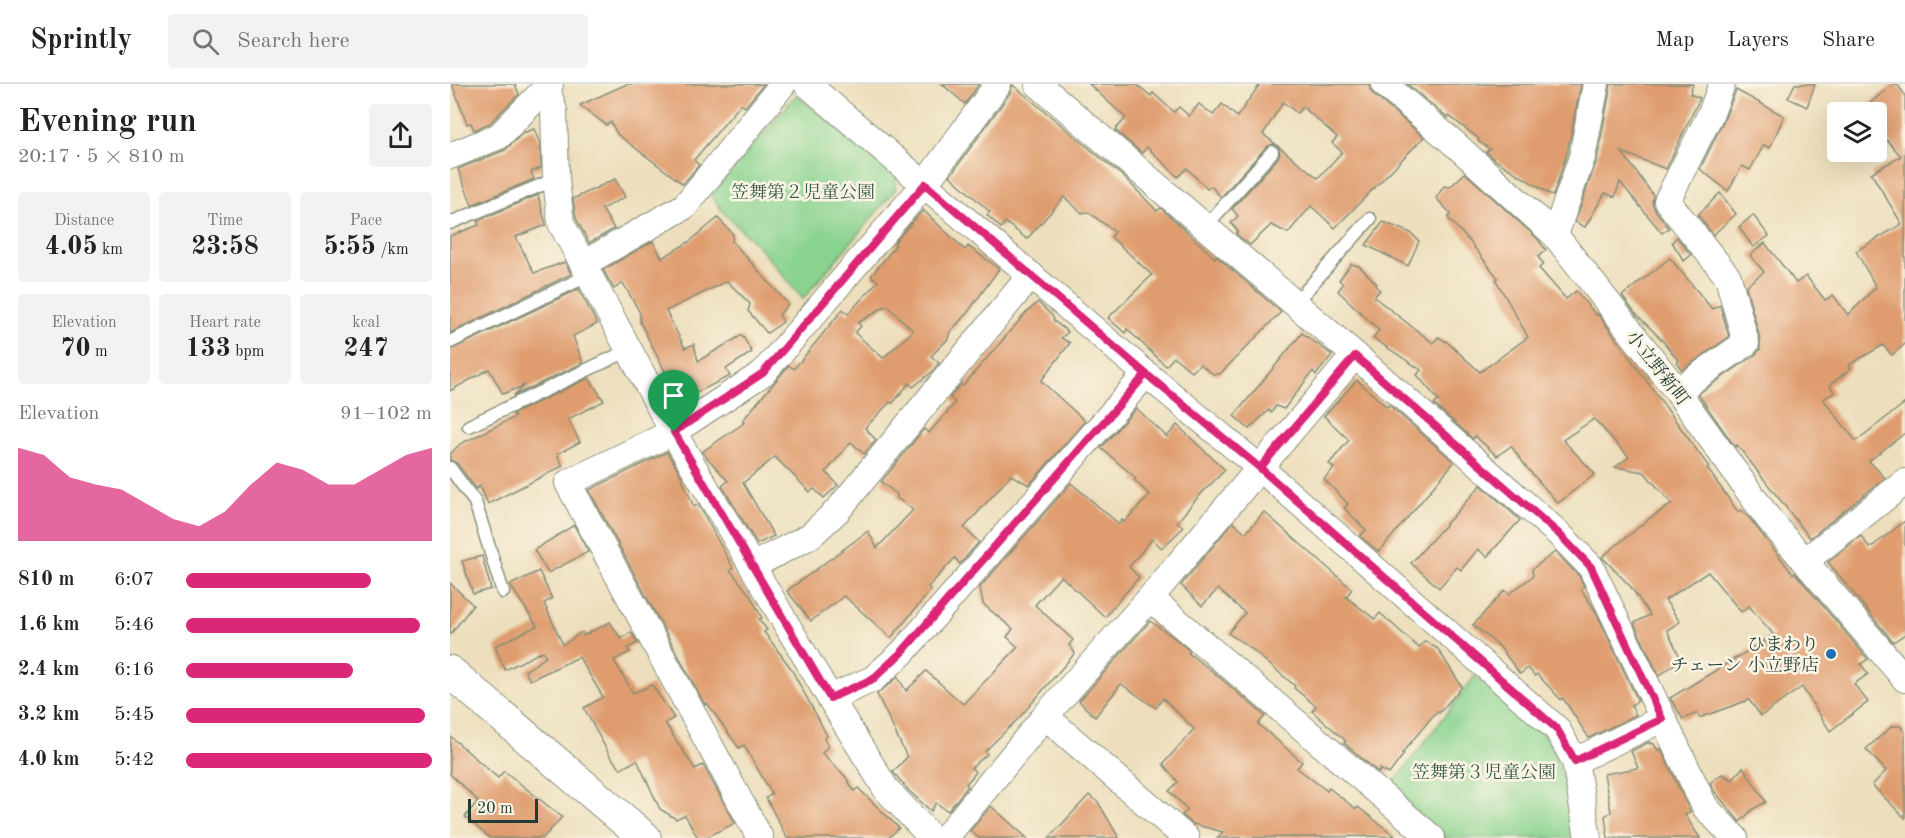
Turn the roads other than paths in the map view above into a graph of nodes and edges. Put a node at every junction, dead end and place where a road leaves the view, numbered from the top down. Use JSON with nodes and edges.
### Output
{"nodes":[{"id":1,"x":783,"y":84,"type":"edge"},
{"id":2,"x":807,"y":84,"type":"edge"},
{"id":3,"x":998,"y":84,"type":"edge"},
{"id":4,"x":1038,"y":84,"type":"edge"},
{"id":5,"x":1384,"y":84,"type":"edge"},
{"id":6,"x":1596,"y":84,"type":"edge"},
{"id":7,"x":1722,"y":84,"type":"edge"},
{"id":8,"x":548,"y":86,"type":"edge"},
{"id":9,"x":1410,"y":92,"type":"edge"},
{"id":10,"x":1272,"y":152,"type":"dead end"},
{"id":11,"x":450,"y":156,"type":"edge"},
{"id":12,"x":556,"y":179,"type":"junction"},
{"id":13,"x":925,"y":184,"type":"junction"},
{"id":14,"x":1370,"y":219,"type":"dead end"},
{"id":15,"x":450,"y":223,"type":"edge"},
{"id":16,"x":1205,"y":227,"type":"junction"},
{"id":17,"x":1555,"y":235,"type":"junction"},
{"id":18,"x":586,"y":269,"type":"junction"},
{"id":19,"x":1031,"y":275,"type":"junction"},
{"id":20,"x":1294,"y":303,"type":"junction"},
{"id":21,"x":450,"y":342,"type":"edge"},
{"id":22,"x":629,"y":350,"type":"junction"},
{"id":23,"x":1355,"y":356,"type":"junction"},
{"id":24,"x":1146,"y":374,"type":"junction"},
{"id":25,"x":1677,"y":391,"type":"junction"},
{"id":26,"x":469,"y":426,"type":"dead end"},
{"id":27,"x":674,"y":432,"type":"junction"},
{"id":28,"x":450,"y":468,"type":"edge"},
{"id":29,"x":1260,"y":468,"type":"junction"},
{"id":30,"x":1905,"y":482,"type":"edge"},
{"id":31,"x":1805,"y":561,"type":"junction"},
{"id":32,"x":752,"y":566,"type":"junction"},
{"id":33,"x":503,"y":592,"type":"dead end"},
{"id":34,"x":1150,"y":598,"type":"junction"},
{"id":35,"x":450,"y":672,"type":"edge"},
{"id":36,"x":1905,"y":679,"type":"edge"},
{"id":37,"x":830,"y":698,"type":"junction"},
{"id":38,"x":1045,"y":716,"type":"junction"},
{"id":39,"x":1662,"y":719,"type":"junction"},
{"id":40,"x":1575,"y":761,"type":"junction"},
{"id":41,"x":645,"y":838,"type":"edge"},
{"id":42,"x":760,"y":838,"type":"edge"},
{"id":43,"x":932,"y":838,"type":"edge"},
{"id":44,"x":945,"y":838,"type":"edge"},
{"id":45,"x":1186,"y":838,"type":"edge"},
{"id":46,"x":1432,"y":838,"type":"edge"},
{"id":47,"x":1588,"y":838,"type":"edge"},
{"id":48,"x":1735,"y":838,"type":"edge"}],
"edges":[{"from":1,"to":18,"type":"street"},
{"from":2,"to":13,"type":"street"},
{"from":3,"to":13,"type":"street"},
{"from":4,"to":16,"type":"street"},
{"from":5,"to":9,"type":"street","name":"小立野新町"},
{"from":6,"to":17,"type":"street"},
{"from":7,"to":25,"type":"street"},
{"from":8,"to":11,"type":"street"},
{"from":8,"to":12,"type":"street"},
{"from":9,"to":17,"type":"street","name":"小立野新町"},
{"from":10,"to":16,"type":"lane"},
{"from":12,"to":15,"type":"lane"},
{"from":12,"to":18,"type":"street"},
{"from":13,"to":19,"type":"street"},
{"from":13,"to":27,"type":"street"},
{"from":14,"to":20,"type":"lane"},
{"from":16,"to":20,"type":"street"},
{"from":17,"to":25,"type":"street","name":"小立野新町"},
{"from":18,"to":21,"type":"lane"},
{"from":18,"to":22,"type":"street"},
{"from":19,"to":24,"type":"street"},
{"from":19,"to":32,"type":"street"},
{"from":20,"to":23,"type":"street"},
{"from":22,"to":26,"type":"lane"},
{"from":22,"to":27,"type":"street"},
{"from":23,"to":29,"type":"street"},
{"from":23,"to":39,"type":"street"},
{"from":24,"to":29,"type":"street"},
{"from":24,"to":37,"type":"street"},
{"from":25,"to":31,"type":"street","name":"小立野新町"},
{"from":27,"to":32,"type":"street"},
{"from":27,"to":42,"type":"street"},
{"from":28,"to":33,"type":"lane"},
{"from":29,"to":34,"type":"street"},
{"from":29,"to":40,"type":"street"},
{"from":30,"to":31,"type":"street"},
{"from":31,"to":36,"type":"street","name":"小立野新町"},
{"from":32,"to":37,"type":"street"},
{"from":34,"to":38,"type":"street"},
{"from":34,"to":46,"type":"street"},
{"from":35,"to":41,"type":"street"},
{"from":37,"to":43,"type":"street"},
{"from":38,"to":44,"type":"street"},
{"from":38,"to":45,"type":"street"},
{"from":39,"to":40,"type":"street"},
{"from":39,"to":48,"type":"street"},
{"from":40,"to":47,"type":"street"}]}
